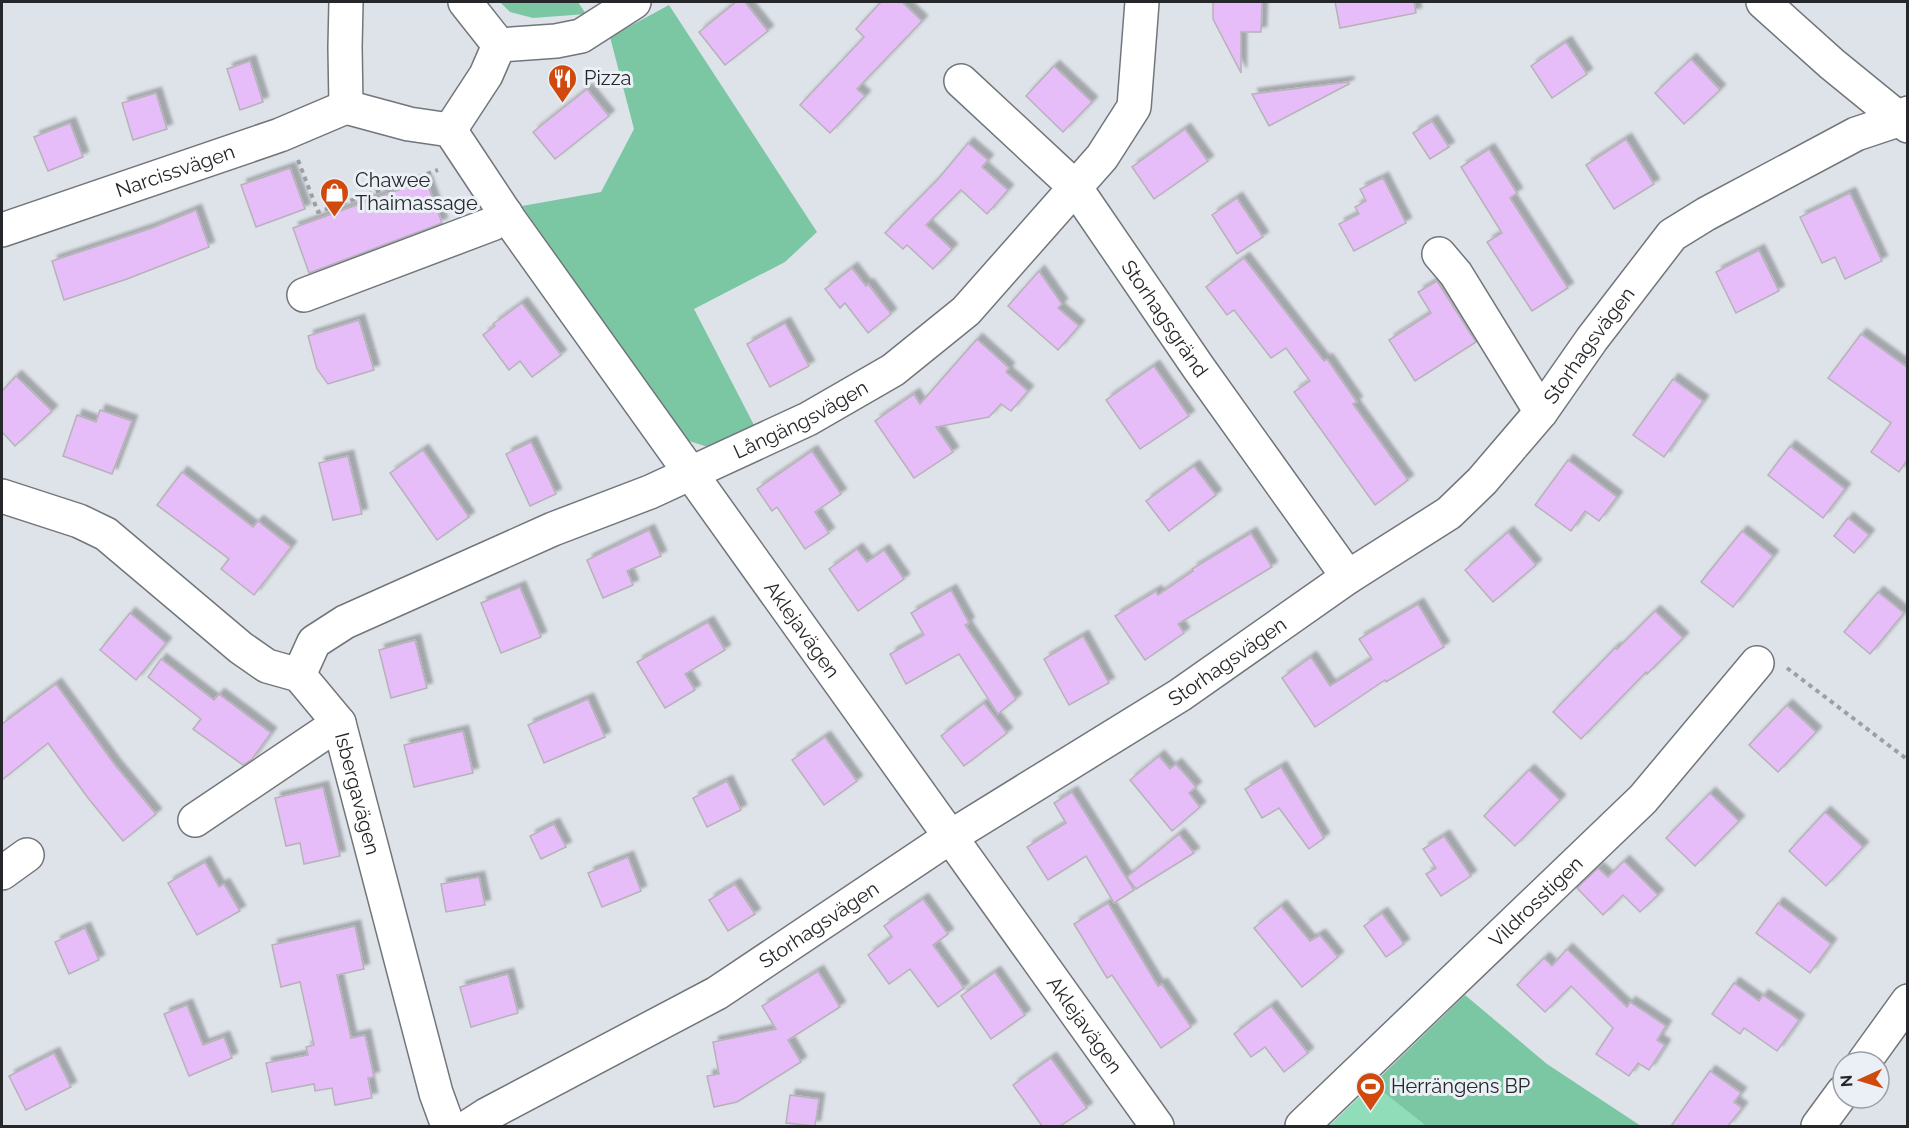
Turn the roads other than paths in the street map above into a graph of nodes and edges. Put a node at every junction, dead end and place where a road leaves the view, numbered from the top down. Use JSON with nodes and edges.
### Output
{"nodes":[{"id":1,"x":346,"y":2,"type":"edge"},
{"id":2,"x":465,"y":2,"type":"edge"},
{"id":3,"x":634,"y":2,"type":"edge"},
{"id":4,"x":1142,"y":2,"type":"edge"},
{"id":5,"x":1763,"y":2,"type":"edge"},
{"id":6,"x":499,"y":45,"type":"junction"},
{"id":7,"x":961,"y":81,"type":"dead end"},
{"id":8,"x":346,"y":107,"type":"junction"},
{"id":9,"x":1904,"y":120,"type":"edge"},
{"id":10,"x":450,"y":130,"type":"junction"},
{"id":11,"x":1076,"y":187,"type":"junction"},
{"id":12,"x":506,"y":214,"type":"junction"},
{"id":13,"x":2,"y":230,"type":"edge"},
{"id":14,"x":1439,"y":254,"type":"dead end"},
{"id":15,"x":304,"y":295,"type":"dead end"},
{"id":16,"x":1541,"y":412,"type":"junction"},
{"id":17,"x":691,"y":472,"type":"junction"},
{"id":18,"x":2,"y":496,"type":"edge"},
{"id":19,"x":1348,"y":577,"type":"junction"},
{"id":20,"x":1757,"y":663,"type":"road end"},
{"id":21,"x":299,"y":675,"type":"junction"},
{"id":22,"x":339,"y":723,"type":"junction"},
{"id":23,"x":195,"y":820,"type":"dead end"},
{"id":24,"x":950,"y":837,"type":"junction"},
{"id":25,"x":1908,"y":1001,"type":"edge"},
{"id":26,"x":1873,"y":1050,"type":"edge"},
{"id":27,"x":1831,"y":1108,"type":"edge"},
{"id":28,"x":448,"y":1126,"type":"edge"},
{"id":29,"x":469,"y":1126,"type":"edge"},
{"id":30,"x":1157,"y":1126,"type":"edge"},
{"id":31,"x":1302,"y":1126,"type":"edge"},
{"id":32,"x":1818,"y":1126,"type":"edge"}],
"edges":[{"from":1,"to":8,"type":"street"},
{"from":2,"to":6,"type":"street"},
{"from":3,"to":6,"type":"street"},
{"from":4,"to":11,"type":"street","name":"Långängsvägen"},
{"from":5,"to":9,"type":"street"},
{"from":6,"to":10,"type":"street"},
{"from":7,"to":11,"type":"street","name":"Storhagsgränd"},
{"from":8,"to":10,"type":"street"},
{"from":8,"to":13,"type":"street","name":"Narcissvägen"},
{"from":9,"to":16,"type":"street","name":"Storhagsvägen"},
{"from":10,"to":12,"type":"street","name":"Aklejavägen"},
{"from":11,"to":17,"type":"street","name":"Långängsvägen"},
{"from":11,"to":19,"type":"street","name":"Storhagsgränd"},
{"from":12,"to":15,"type":"street"},
{"from":12,"to":17,"type":"street","name":"Aklejavägen"},
{"from":14,"to":16,"type":"street"},
{"from":16,"to":19,"type":"street","name":"Storhagsvägen"},
{"from":17,"to":21,"type":"street","name":"Långängsvägen"},
{"from":17,"to":24,"type":"street","name":"Aklejavägen"},
{"from":18,"to":21,"type":"street"},
{"from":19,"to":24,"type":"street","name":"Storhagsvägen"},
{"from":20,"to":31,"type":"street","name":"Vildrosstigen"},
{"from":21,"to":22,"type":"street","name":"Isbergavägen"},
{"from":22,"to":23,"type":"street"},
{"from":22,"to":28,"type":"street","name":"Isbergavägen"},
{"from":24,"to":29,"type":"street","name":"Storhagsvägen"},
{"from":24,"to":30,"type":"street","name":"Aklejavägen"},
{"from":25,"to":26,"type":"street"},
{"from":27,"to":32,"type":"street"}]}
